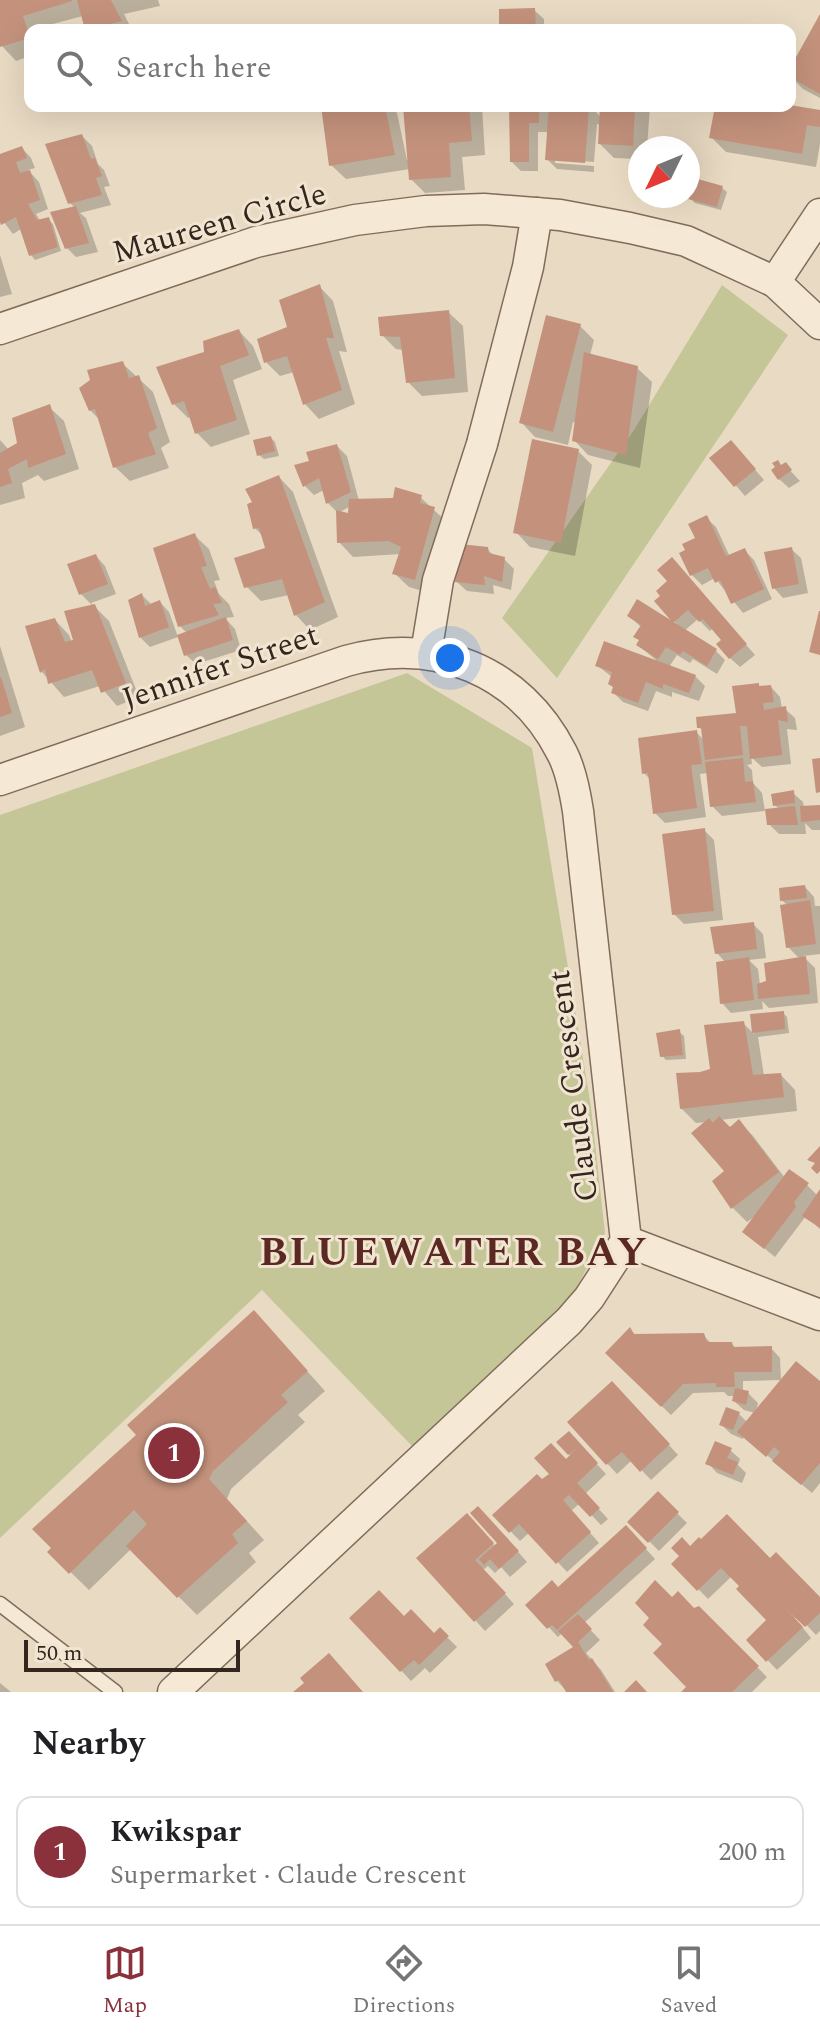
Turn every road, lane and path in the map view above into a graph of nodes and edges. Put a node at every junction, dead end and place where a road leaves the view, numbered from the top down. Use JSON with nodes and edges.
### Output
{"nodes":[{"id":1,"x":537,"y":213,"type":"junction"},
{"id":2,"x":820,"y":214,"type":"edge"},
{"id":3,"x":775,"y":282,"type":"junction"},
{"id":4,"x":820,"y":324,"type":"edge"},
{"id":5,"x":0,"y":329,"type":"edge"},
{"id":6,"x":426,"y":653,"type":"junction"},
{"id":7,"x":468,"y":664,"type":"joint"},
{"id":8,"x":0,"y":780,"type":"edge"},
{"id":9,"x":626,"y":1241,"type":"junction"},
{"id":10,"x":820,"y":1315,"type":"edge"},
{"id":11,"x":0,"y":1604,"type":"edge"},
{"id":12,"x":115,"y":1692,"type":"edge"},
{"id":13,"x":173,"y":1692,"type":"edge"}],
"edges":[{"from":1,"to":3,"type":"street","name":"Maureen Circle"},
{"from":1,"to":5,"type":"street","name":"Maureen Circle"},
{"from":1,"to":6,"type":"street"},
{"from":2,"to":3,"type":"street"},
{"from":3,"to":4,"type":"street","name":"Maureen Circle"},
{"from":6,"to":7,"type":"street","name":"Jennifer Street"},
{"from":6,"to":8,"type":"street","name":"Jennifer Street"},
{"from":7,"to":9,"type":"street","name":"Claude Crescent"},
{"from":9,"to":10,"type":"street"},
{"from":9,"to":13,"type":"street","name":"Claude Crescent"},
{"from":11,"to":12,"type":"lane"}]}
